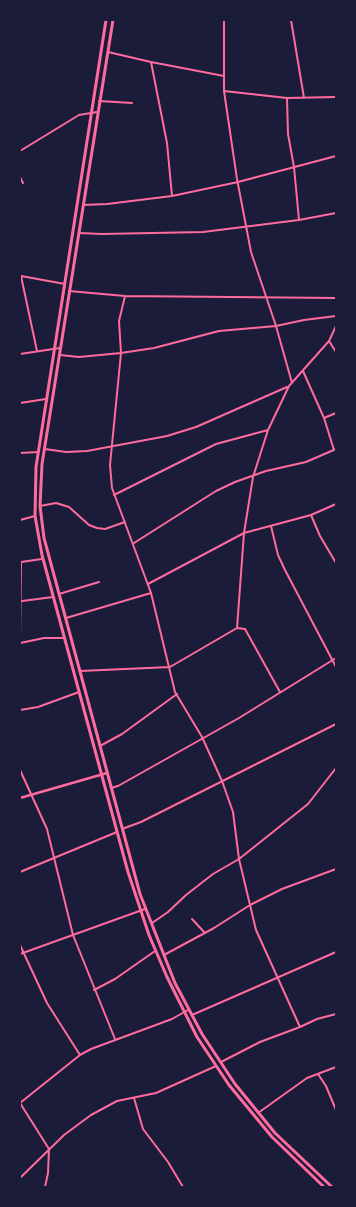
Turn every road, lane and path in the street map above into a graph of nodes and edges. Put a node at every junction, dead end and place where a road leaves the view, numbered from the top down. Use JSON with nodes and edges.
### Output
{"nodes":[{"id":1,"x":106,"y":20,"type":"edge"},
{"id":2,"x":113,"y":20,"type":"edge"},
{"id":3,"x":224,"y":20,"type":"edge"},
{"id":4,"x":291,"y":20,"type":"edge"},
{"id":5,"x":108,"y":52,"type":"junction"},
{"id":6,"x":151,"y":62,"type":"junction"},
{"id":7,"x":224,"y":76,"type":"junction"},
{"id":8,"x":224,"y":91,"type":"junction"},
{"id":9,"x":336,"y":97,"type":"edge"},
{"id":10,"x":287,"y":98,"type":"junction"},
{"id":11,"x":304,"y":98,"type":"junction"},
{"id":12,"x":99,"y":101,"type":"junction"},
{"id":13,"x":132,"y":103,"type":"dead end"},
{"id":14,"x":92,"y":112,"type":"junction"},
{"id":15,"x":97,"y":112,"type":"junction"},
{"id":16,"x":20,"y":151,"type":"edge"},
{"id":17,"x":336,"y":156,"type":"edge"},
{"id":18,"x":294,"y":167,"type":"junction"},
{"id":19,"x":20,"y":177,"type":"edge"},
{"id":20,"x":23,"y":182,"type":"dead end"},
{"id":21,"x":238,"y":182,"type":"junction"},
{"id":22,"x":172,"y":196,"type":"junction"},
{"id":23,"x":83,"y":205,"type":"junction"},
{"id":24,"x":336,"y":212,"type":"edge"},
{"id":25,"x":299,"y":220,"type":"junction"},
{"id":26,"x":247,"y":226,"type":"junction"},
{"id":27,"x":78,"y":232,"type":"junction"},
{"id":28,"x":21,"y":276,"type":"edge"},
{"id":29,"x":65,"y":284,"type":"junction"},
{"id":30,"x":69,"y":290,"type":"junction"},
{"id":31,"x":125,"y":296,"type":"junction"},
{"id":32,"x":266,"y":297,"type":"junction"},
{"id":33,"x":336,"y":298,"type":"edge"},
{"id":34,"x":336,"y":316,"type":"edge"},
{"id":35,"x":276,"y":326,"type":"junction"},
{"id":36,"x":336,"y":326,"type":"edge"},
{"id":37,"x":57,"y":332,"type":"junction"},
{"id":38,"x":62,"y":332,"type":"junction"},
{"id":39,"x":330,"y":341,"type":"junction"},
{"id":40,"x":60,"y":348,"type":"junction"},
{"id":41,"x":54,"y":349,"type":"junction"},
{"id":42,"x":37,"y":351,"type":"junction"},
{"id":43,"x":336,"y":352,"type":"edge"},
{"id":44,"x":121,"y":353,"type":"junction"},
{"id":45,"x":20,"y":354,"type":"edge"},
{"id":46,"x":59,"y":355,"type":"junction"},
{"id":47,"x":303,"y":371,"type":"junction"},
{"id":48,"x":292,"y":383,"type":"junction"},
{"id":49,"x":288,"y":386,"type":"junction"},
{"id":50,"x":46,"y":399,"type":"junction"},
{"id":51,"x":20,"y":403,"type":"edge"},
{"id":52,"x":336,"y":413,"type":"edge"},
{"id":53,"x":324,"y":418,"type":"junction"},
{"id":54,"x":268,"y":430,"type":"junction"},
{"id":55,"x":111,"y":447,"type":"junction"},
{"id":56,"x":44,"y":449,"type":"junction"},
{"id":57,"x":335,"y":449,"type":"edge"},
{"id":58,"x":38,"y":452,"type":"junction"},
{"id":59,"x":20,"y":454,"type":"edge"},
{"id":60,"x":253,"y":477,"type":"junction"},
{"id":61,"x":114,"y":495,"type":"junction"},
{"id":62,"x":336,"y":504,"type":"edge"},
{"id":63,"x":40,"y":506,"type":"junction"},
{"id":64,"x":311,"y":515,"type":"junction"},
{"id":65,"x":35,"y":516,"type":"junction"},
{"id":66,"x":20,"y":520,"type":"edge"},
{"id":67,"x":125,"y":522,"type":"junction"},
{"id":68,"x":271,"y":526,"type":"junction"},
{"id":69,"x":244,"y":533,"type":"junction"},
{"id":70,"x":134,"y":544,"type":"junction"},
{"id":71,"x":43,"y":559,"type":"junction"},
{"id":72,"x":21,"y":562,"type":"edge"},
{"id":73,"x":336,"y":563,"type":"edge"},
{"id":74,"x":99,"y":582,"type":"dead end"},
{"id":75,"x":148,"y":584,"type":"junction"},
{"id":76,"x":151,"y":593,"type":"junction"},
{"id":77,"x":59,"y":594,"type":"junction"},
{"id":78,"x":53,"y":597,"type":"junction"},
{"id":79,"x":22,"y":601,"type":"junction"},
{"id":80,"x":64,"y":618,"type":"junction"},
{"id":81,"x":237,"y":628,"type":"junction"},
{"id":82,"x":64,"y":638,"type":"junction"},
{"id":83,"x":20,"y":639,"type":"edge"},
{"id":84,"x":20,"y":643,"type":"edge"},
{"id":85,"x":336,"y":658,"type":"edge"},
{"id":86,"x":332,"y":660,"type":"junction"},
{"id":87,"x":170,"y":667,"type":"junction"},
{"id":88,"x":336,"y":667,"type":"edge"},
{"id":89,"x":79,"y":671,"type":"junction"},
{"id":90,"x":79,"y":692,"type":"junction"},
{"id":91,"x":280,"y":692,"type":"junction"},
{"id":92,"x":177,"y":694,"type":"junction"},
{"id":93,"x":20,"y":710,"type":"edge"},
{"id":94,"x":336,"y":724,"type":"edge"},
{"id":95,"x":202,"y":737,"type":"junction"},
{"id":96,"x":100,"y":747,"type":"junction"},
{"id":97,"x":336,"y":768,"type":"edge"},
{"id":98,"x":20,"y":770,"type":"edge"},
{"id":99,"x":107,"y":773,"type":"junction"},
{"id":100,"x":102,"y":774,"type":"junction"},
{"id":101,"x":222,"y":781,"type":"junction"},
{"id":102,"x":111,"y":788,"type":"junction"},
{"id":103,"x":32,"y":795,"type":"junction"},
{"id":104,"x":20,"y":798,"type":"edge"},
{"id":105,"x":122,"y":829,"type":"junction"},
{"id":106,"x":118,"y":832,"type":"junction"},
{"id":107,"x":53,"y":859,"type":"junction"},
{"id":108,"x":239,"y":859,"type":"junction"},
{"id":109,"x":336,"y":869,"type":"edge"},
{"id":110,"x":20,"y":872,"type":"edge"},
{"id":111,"x":250,"y":905,"type":"junction"},
{"id":112,"x":145,"y":910,"type":"junction"},
{"id":113,"x":141,"y":911,"type":"junction"},
{"id":114,"x":192,"y":919,"type":"dead end"},
{"id":115,"x":151,"y":923,"type":"junction"},
{"id":116,"x":205,"y":933,"type":"junction"},
{"id":117,"x":73,"y":935,"type":"junction"},
{"id":118,"x":20,"y":945,"type":"edge"},
{"id":119,"x":155,"y":951,"type":"junction"},
{"id":120,"x":336,"y":952,"type":"edge"},
{"id":121,"x":24,"y":953,"type":"junction"},
{"id":122,"x":20,"y":954,"type":"edge"},
{"id":123,"x":163,"y":956,"type":"junction"},
{"id":124,"x":278,"y":977,"type":"junction"},
{"id":125,"x":94,"y":990,"type":"junction"},
{"id":126,"x":188,"y":1010,"type":"junction"},
{"id":127,"x":184,"y":1013,"type":"junction"},
{"id":128,"x":336,"y":1014,"type":"edge"},
{"id":129,"x":191,"y":1016,"type":"junction"},
{"id":130,"x":300,"y":1027,"type":"junction"},
{"id":131,"x":115,"y":1039,"type":"junction"},
{"id":132,"x":80,"y":1055,"type":"junction"},
{"id":133,"x":220,"y":1063,"type":"junction"},
{"id":134,"x":216,"y":1066,"type":"junction"},
{"id":135,"x":336,"y":1067,"type":"edge"},
{"id":136,"x":318,"y":1074,"type":"junction"},
{"id":137,"x":134,"y":1098,"type":"junction"},
{"id":138,"x":20,"y":1103,"type":"edge"},
{"id":139,"x":336,"y":1110,"type":"edge"},
{"id":140,"x":258,"y":1113,"type":"junction"},
{"id":141,"x":49,"y":1149,"type":"junction"},
{"id":142,"x":20,"y":1178,"type":"edge"},
{"id":143,"x":45,"y":1187,"type":"edge"},
{"id":144,"x":183,"y":1187,"type":"edge"},
{"id":145,"x":324,"y":1187,"type":"edge"},
{"id":146,"x":332,"y":1187,"type":"edge"}],
"edges":[{"from":1,"to":14,"type":"highway"},
{"from":2,"to":5,"type":"highway"},
{"from":3,"to":7,"type":"street"},
{"from":4,"to":11,"type":"street"},
{"from":5,"to":6,"type":"street"},
{"from":5,"to":12,"type":"highway"},
{"from":6,"to":7,"type":"street"},
{"from":6,"to":22,"type":"street"},
{"from":7,"to":8,"type":"street"},
{"from":8,"to":10,"type":"street"},
{"from":8,"to":21,"type":"street"},
{"from":9,"to":11,"type":"street"},
{"from":10,"to":11,"type":"street"},
{"from":10,"to":18,"type":"street"},
{"from":12,"to":13,"type":"street"},
{"from":12,"to":15,"type":"highway"},
{"from":14,"to":15,"type":"street"},
{"from":14,"to":16,"type":"street"},
{"from":14,"to":29,"type":"highway"},
{"from":15,"to":23,"type":"highway"},
{"from":17,"to":18,"type":"street"},
{"from":18,"to":21,"type":"street"},
{"from":18,"to":25,"type":"street"},
{"from":19,"to":20,"type":"street"},
{"from":21,"to":22,"type":"street"},
{"from":21,"to":26,"type":"street"},
{"from":22,"to":23,"type":"street"},
{"from":23,"to":27,"type":"highway"},
{"from":24,"to":25,"type":"street"},
{"from":25,"to":26,"type":"street"},
{"from":26,"to":27,"type":"street"},
{"from":26,"to":32,"type":"street"},
{"from":27,"to":30,"type":"highway"},
{"from":28,"to":29,"type":"street"},
{"from":28,"to":42,"type":"street"},
{"from":29,"to":37,"type":"highway"},
{"from":30,"to":31,"type":"street"},
{"from":30,"to":38,"type":"highway"},
{"from":31,"to":32,"type":"street"},
{"from":31,"to":44,"type":"street"},
{"from":32,"to":33,"type":"street"},
{"from":32,"to":35,"type":"street"},
{"from":34,"to":35,"type":"street"},
{"from":35,"to":44,"type":"street"},
{"from":35,"to":48,"type":"street"},
{"from":36,"to":39,"type":"street"},
{"from":37,"to":38,"type":"highway"},
{"from":37,"to":41,"type":"highway"},
{"from":38,"to":40,"type":"highway"},
{"from":39,"to":43,"type":"street"},
{"from":39,"to":47,"type":"street"},
{"from":40,"to":41,"type":"street"},
{"from":40,"to":46,"type":"highway"},
{"from":41,"to":42,"type":"street"},
{"from":41,"to":50,"type":"highway"},
{"from":42,"to":45,"type":"street"},
{"from":44,"to":46,"type":"street"},
{"from":44,"to":55,"type":"street"},
{"from":46,"to":56,"type":"highway"},
{"from":47,"to":48,"type":"street"},
{"from":47,"to":53,"type":"street"},
{"from":48,"to":49,"type":"street"},
{"from":49,"to":54,"type":"street"},
{"from":49,"to":55,"type":"street"},
{"from":50,"to":51,"type":"street"},
{"from":50,"to":58,"type":"highway"},
{"from":52,"to":53,"type":"street"},
{"from":53,"to":57,"type":"street"},
{"from":54,"to":60,"type":"street"},
{"from":54,"to":61,"type":"street"},
{"from":55,"to":56,"type":"street"},
{"from":55,"to":61,"type":"street"},
{"from":56,"to":63,"type":"highway"},
{"from":57,"to":60,"type":"street"},
{"from":58,"to":59,"type":"street"},
{"from":58,"to":65,"type":"highway"},
{"from":60,"to":69,"type":"street"},
{"from":60,"to":70,"type":"street"},
{"from":61,"to":67,"type":"street"},
{"from":62,"to":64,"type":"street"},
{"from":63,"to":67,"type":"street"},
{"from":63,"to":77,"type":"highway"},
{"from":64,"to":68,"type":"street"},
{"from":64,"to":73,"type":"street"},
{"from":65,"to":66,"type":"street"},
{"from":65,"to":71,"type":"highway"},
{"from":67,"to":70,"type":"street"},
{"from":68,"to":69,"type":"street"},
{"from":68,"to":86,"type":"street"},
{"from":69,"to":75,"type":"street"},
{"from":69,"to":81,"type":"street"},
{"from":70,"to":75,"type":"street"},
{"from":71,"to":72,"type":"street"},
{"from":71,"to":78,"type":"highway"},
{"from":72,"to":79,"type":"street"},
{"from":74,"to":77,"type":"street"},
{"from":75,"to":76,"type":"street"},
{"from":76,"to":80,"type":"street"},
{"from":76,"to":87,"type":"street"},
{"from":77,"to":80,"type":"highway"},
{"from":78,"to":79,"type":"street"},
{"from":78,"to":82,"type":"highway"},
{"from":79,"to":83,"type":"street"},
{"from":80,"to":89,"type":"highway"},
{"from":81,"to":87,"type":"street"},
{"from":81,"to":91,"type":"street"},
{"from":82,"to":84,"type":"street"},
{"from":82,"to":90,"type":"highway"},
{"from":85,"to":86,"type":"street"},
{"from":86,"to":88,"type":"street"},
{"from":86,"to":91,"type":"street"},
{"from":87,"to":89,"type":"street"},
{"from":87,"to":92,"type":"street"},
{"from":89,"to":96,"type":"highway"},
{"from":90,"to":93,"type":"street"},
{"from":90,"to":100,"type":"highway"},
{"from":91,"to":95,"type":"street"},
{"from":92,"to":95,"type":"street"},
{"from":92,"to":96,"type":"street"},
{"from":94,"to":101,"type":"street"},
{"from":95,"to":101,"type":"street"},
{"from":95,"to":102,"type":"street"},
{"from":96,"to":99,"type":"highway"},
{"from":97,"to":108,"type":"street"},
{"from":98,"to":103,"type":"street"},
{"from":99,"to":100,"type":"main road"},
{"from":99,"to":102,"type":"highway"},
{"from":100,"to":103,"type":"main road"},
{"from":100,"to":106,"type":"highway"},
{"from":101,"to":105,"type":"street"},
{"from":101,"to":108,"type":"street"},
{"from":102,"to":105,"type":"highway"},
{"from":103,"to":104,"type":"main road"},
{"from":103,"to":107,"type":"street"},
{"from":105,"to":112,"type":"highway"},
{"from":106,"to":107,"type":"street"},
{"from":106,"to":113,"type":"highway"},
{"from":107,"to":110,"type":"street"},
{"from":107,"to":117,"type":"street"},
{"from":108,"to":111,"type":"street"},
{"from":108,"to":115,"type":"street"},
{"from":109,"to":111,"type":"street"},
{"from":111,"to":116,"type":"street"},
{"from":111,"to":124,"type":"street"},
{"from":112,"to":113,"type":"street"},
{"from":112,"to":115,"type":"highway"},
{"from":113,"to":117,"type":"street"},
{"from":113,"to":119,"type":"highway"},
{"from":114,"to":116,"type":"street"},
{"from":115,"to":123,"type":"highway"},
{"from":116,"to":123,"type":"street"},
{"from":117,"to":121,"type":"street"},
{"from":117,"to":125,"type":"street"},
{"from":118,"to":121,"type":"street"},
{"from":119,"to":125,"type":"street"},
{"from":119,"to":127,"type":"highway"},
{"from":120,"to":124,"type":"street"},
{"from":121,"to":122,"type":"street"},
{"from":121,"to":132,"type":"street"},
{"from":123,"to":126,"type":"highway"},
{"from":124,"to":129,"type":"street"},
{"from":124,"to":130,"type":"street"},
{"from":125,"to":131,"type":"street"},
{"from":126,"to":127,"type":"street"},
{"from":126,"to":129,"type":"highway"},
{"from":127,"to":131,"type":"street"},
{"from":127,"to":134,"type":"highway"},
{"from":128,"to":130,"type":"street"},
{"from":129,"to":133,"type":"highway"},
{"from":130,"to":133,"type":"street"},
{"from":131,"to":132,"type":"street"},
{"from":132,"to":138,"type":"street"},
{"from":133,"to":140,"type":"highway"},
{"from":134,"to":137,"type":"street"},
{"from":134,"to":145,"type":"highway"},
{"from":135,"to":136,"type":"street"},
{"from":136,"to":139,"type":"street"},
{"from":136,"to":140,"type":"street"},
{"from":137,"to":141,"type":"street"},
{"from":137,"to":144,"type":"street"},
{"from":138,"to":141,"type":"street"},
{"from":140,"to":146,"type":"highway"},
{"from":141,"to":142,"type":"street"},
{"from":141,"to":143,"type":"street"}]}
